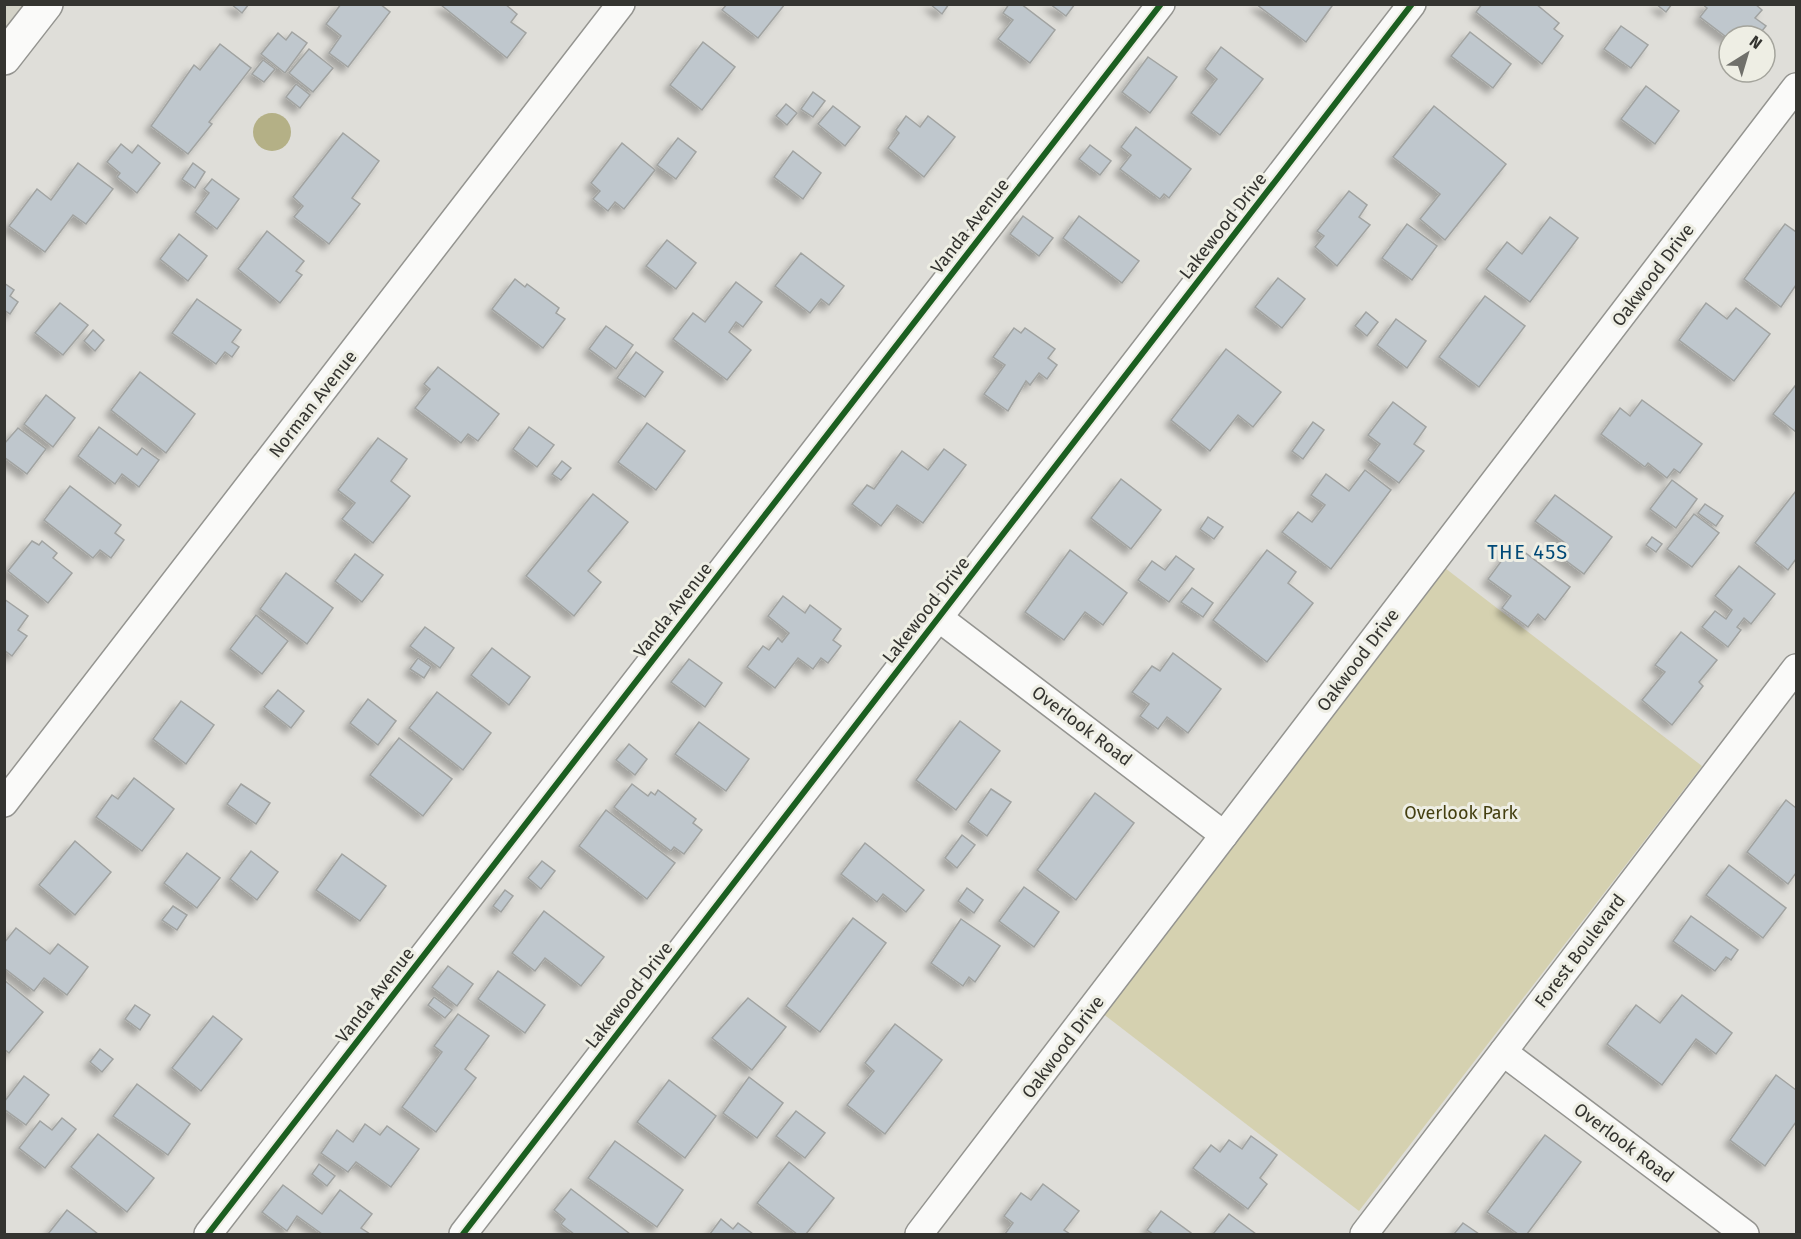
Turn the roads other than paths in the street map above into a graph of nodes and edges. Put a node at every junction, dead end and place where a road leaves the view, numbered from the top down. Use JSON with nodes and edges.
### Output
{"nodes":[{"id":1,"x":46,"y":4,"type":"edge"},
{"id":2,"x":621,"y":4,"type":"edge"},
{"id":3,"x":1161,"y":4,"type":"edge"},
{"id":4,"x":1412,"y":4,"type":"edge"},
{"id":5,"x":4,"y":57,"type":"edge"},
{"id":6,"x":1797,"y":87,"type":"edge"},
{"id":7,"x":939,"y":618,"type":"junction"},
{"id":8,"x":1797,"y":668,"type":"edge"},
{"id":9,"x":4,"y":803,"type":"edge"},
{"id":10,"x":1224,"y":835,"type":"junction"},
{"id":11,"x":1503,"y":1052,"type":"junction"},
{"id":12,"x":208,"y":1234,"type":"edge"},
{"id":13,"x":463,"y":1234,"type":"edge"},
{"id":14,"x":919,"y":1234,"type":"edge"},
{"id":15,"x":1364,"y":1234,"type":"edge"},
{"id":16,"x":1745,"y":1234,"type":"edge"}],
"edges":[{"from":1,"to":5,"type":"street"},
{"from":2,"to":9,"type":"street","name":"Norman Avenue"},
{"from":3,"to":12,"type":"street","name":"Vanda Avenue"},
{"from":4,"to":7,"type":"street","name":"Lakewood Drive"},
{"from":6,"to":10,"type":"street","name":"Oakwood Drive"},
{"from":7,"to":10,"type":"street","name":"Overlook Road"},
{"from":7,"to":13,"type":"street","name":"Lakewood Drive"},
{"from":8,"to":11,"type":"street","name":"Forest Boulevard"},
{"from":10,"to":14,"type":"street","name":"Oakwood Drive"},
{"from":11,"to":15,"type":"street","name":"Forest Boulevard"},
{"from":11,"to":16,"type":"street","name":"Overlook Road"}]}
